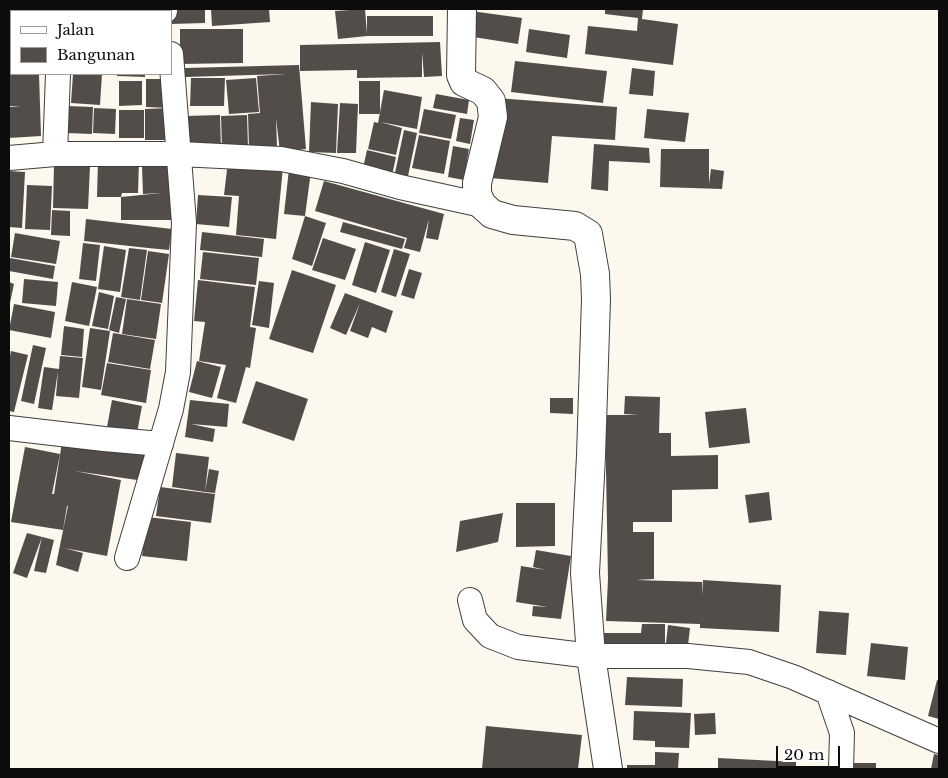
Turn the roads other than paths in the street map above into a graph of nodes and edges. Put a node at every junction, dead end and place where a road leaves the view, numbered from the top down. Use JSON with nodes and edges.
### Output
{"nodes":[{"id":1,"x":462,"y":9,"type":"edge"},
{"id":2,"x":172,"y":65,"type":"edge"},
{"id":3,"x":58,"y":75,"type":"edge"},
{"id":4,"x":55,"y":154,"type":"junction"},
{"id":5,"x":180,"y":154,"type":"junction"},
{"id":6,"x":9,"y":158,"type":"edge"},
{"id":7,"x":482,"y":205,"type":"junction"},
{"id":8,"x":9,"y":428,"type":"edge"},
{"id":9,"x":161,"y":444,"type":"junction"},
{"id":10,"x":127,"y":558,"type":"dead end"},
{"id":11,"x":470,"y":600,"type":"dead end"},
{"id":12,"x":591,"y":656,"type":"junction"},
{"id":13,"x":828,"y":692,"type":"junction"},
{"id":14,"x":939,"y":741,"type":"edge"},
{"id":15,"x":608,"y":769,"type":"edge"},
{"id":16,"x":841,"y":769,"type":"edge"}],
"edges":[{"from":1,"to":7,"type":"street"},
{"from":2,"to":5,"type":"street"},
{"from":3,"to":4,"type":"street"},
{"from":4,"to":5,"type":"street"},
{"from":4,"to":6,"type":"street"},
{"from":5,"to":7,"type":"street"},
{"from":5,"to":9,"type":"street"},
{"from":7,"to":12,"type":"street"},
{"from":8,"to":9,"type":"street"},
{"from":9,"to":10,"type":"street"},
{"from":11,"to":12,"type":"street"},
{"from":12,"to":13,"type":"street"},
{"from":12,"to":15,"type":"street"},
{"from":13,"to":14,"type":"street"},
{"from":13,"to":16,"type":"street"}]}
